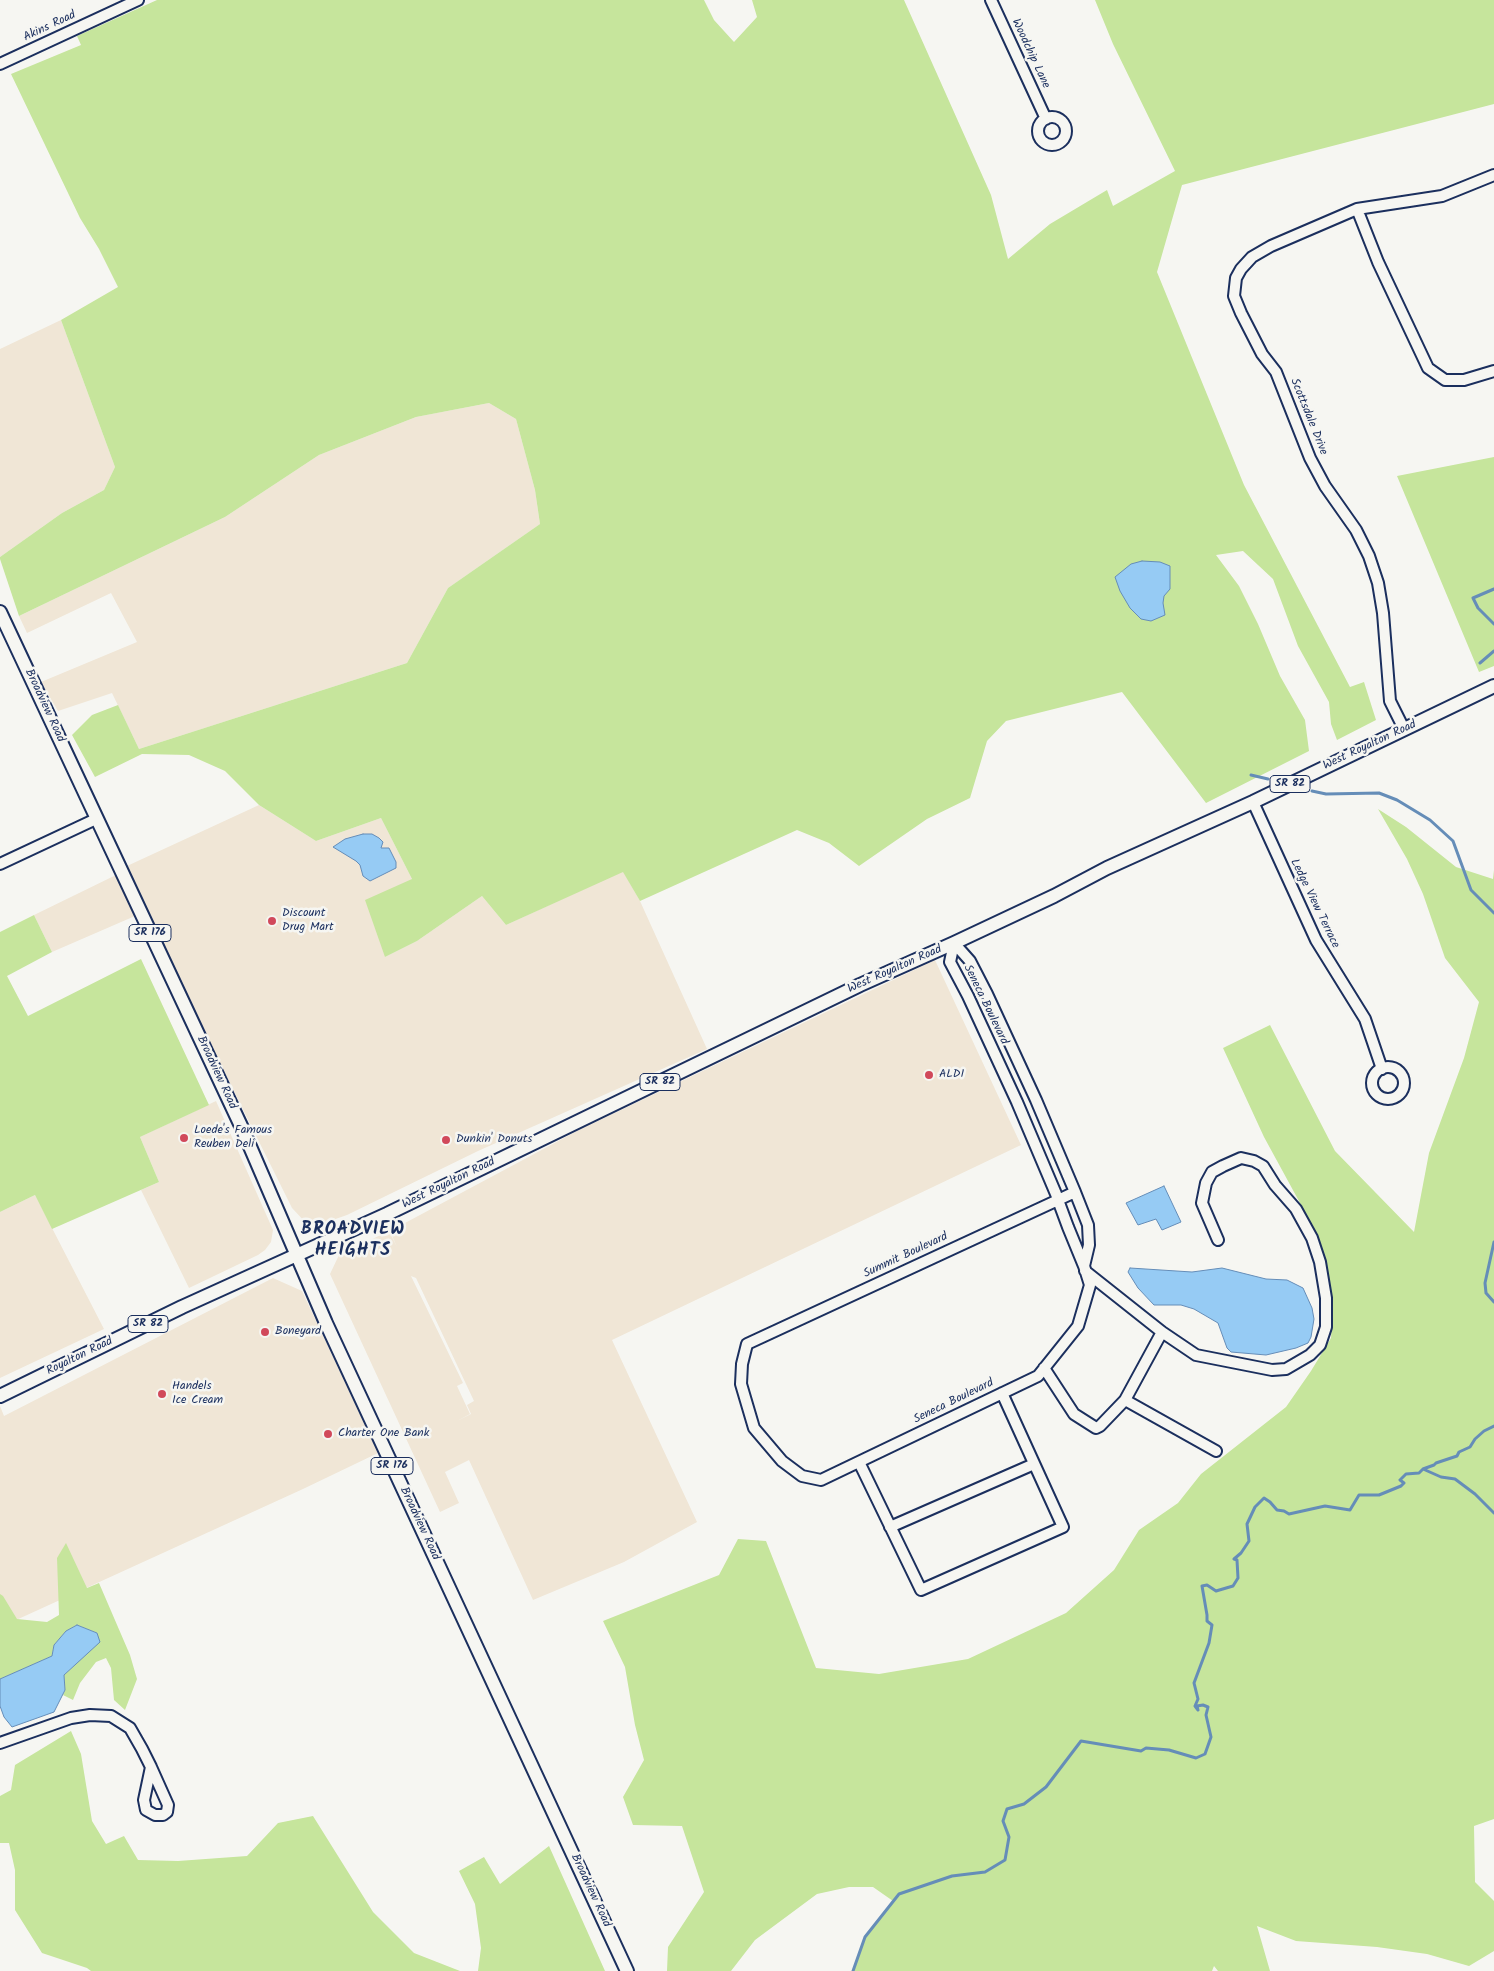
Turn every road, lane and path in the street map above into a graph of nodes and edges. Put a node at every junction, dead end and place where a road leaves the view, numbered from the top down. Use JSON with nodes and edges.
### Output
{"nodes":[{"id":1,"x":138,"y":0,"type":"edge"},
{"id":2,"x":991,"y":0,"type":"edge"},
{"id":3,"x":0,"y":64,"type":"edge"},
{"id":4,"x":1046,"y":118,"type":"dead end"},
{"id":5,"x":1494,"y":175,"type":"edge"},
{"id":6,"x":1357,"y":209,"type":"junction"},
{"id":7,"x":1494,"y":371,"type":"edge"},
{"id":8,"x":0,"y":612,"type":"edge"},
{"id":9,"x":1494,"y":686,"type":"edge"},
{"id":10,"x":1404,"y":729,"type":"junction"},
{"id":11,"x":1253,"y":802,"type":"junction"},
{"id":12,"x":96,"y":818,"type":"junction"},
{"id":13,"x":0,"y":864,"type":"edge"},
{"id":14,"x":954,"y":943,"type":"junction"},
{"id":15,"x":1382,"y":1069,"type":"dead end"},
{"id":16,"x":1075,"y":1192,"type":"junction"},
{"id":17,"x":1058,"y":1200,"type":"junction"},
{"id":18,"x":1218,"y":1240,"type":"dead end"},
{"id":19,"x":297,"y":1255,"type":"junction"},
{"id":20,"x":1085,"y":1268,"type":"junction"},
{"id":21,"x":1162,"y":1332,"type":"junction"},
{"id":22,"x":1044,"y":1368,"type":"junction"},
{"id":23,"x":1002,"y":1393,"type":"junction"},
{"id":24,"x":0,"y":1396,"type":"edge"},
{"id":25,"x":1125,"y":1400,"type":"junction"},
{"id":26,"x":1216,"y":1451,"type":"dead end"},
{"id":27,"x":859,"y":1462,"type":"junction"},
{"id":28,"x":1034,"y":1464,"type":"junction"},
{"id":29,"x":821,"y":1480,"type":"joint"},
{"id":30,"x":890,"y":1527,"type":"junction"},
{"id":31,"x":0,"y":1743,"type":"edge"},
{"id":32,"x":151,"y":1767,"type":"dead end"},
{"id":33,"x":627,"y":1971,"type":"edge"}],
"edges":[{"from":1,"to":3,"type":"street","name":"Akins Road"},
{"from":2,"to":4,"type":"street","name":"Woodchip Lane"},
{"from":5,"to":6,"type":"street","name":"Scottsdale Drive"},
{"from":6,"to":7,"type":"street"},
{"from":6,"to":10,"type":"street","name":"Scottsdale Drive"},
{"from":8,"to":12,"type":"main road","name":"Broadview Road","number":"SR 176"},
{"from":9,"to":10,"type":"main road","name":"West Royalton Road","number":"SR 82"},
{"from":10,"to":11,"type":"main road","name":"West Royalton Road","number":"SR 82"},
{"from":11,"to":14,"type":"main road","name":"West Royalton Road","number":"SR 82"},
{"from":11,"to":15,"type":"street","name":"Ledge View Terrace"},
{"from":12,"to":13,"type":"street"},
{"from":12,"to":19,"type":"main road","name":"Broadview Road","number":"SR 176"},
{"from":14,"to":16,"type":"street","name":"Seneca Boulevard"},
{"from":14,"to":17,"type":"street","name":"Seneca Boulevard"},
{"from":14,"to":19,"type":"main road","name":"West Royalton Road","number":"SR 82"},
{"from":16,"to":17,"type":"street","name":"Summit Boulevard"},
{"from":16,"to":20,"type":"street","name":"Seneca Boulevard"},
{"from":17,"to":20,"type":"street","name":"Seneca Boulevard"},
{"from":17,"to":29,"type":"street","name":"Summit Boulevard"},
{"from":18,"to":21,"type":"street"},
{"from":19,"to":24,"type":"main road","name":"Royalton Road","number":"SR 82"},
{"from":19,"to":33,"type":"main road","name":"Broadview Road","number":"SR 176"},
{"from":20,"to":21,"type":"street"},
{"from":20,"to":22,"type":"street","name":"Seneca Boulevard"},
{"from":21,"to":25,"type":"street"},
{"from":22,"to":23,"type":"street","name":"Seneca Boulevard"},
{"from":22,"to":25,"type":"street"},
{"from":23,"to":27,"type":"street","name":"Seneca Boulevard"},
{"from":23,"to":28,"type":"street"},
{"from":25,"to":26,"type":"street"},
{"from":27,"to":29,"type":"street","name":"Seneca Boulevard"},
{"from":27,"to":30,"type":"street"},
{"from":28,"to":30,"type":"street"},
{"from":28,"to":30,"type":"street"},
{"from":31,"to":32,"type":"street"}]}
